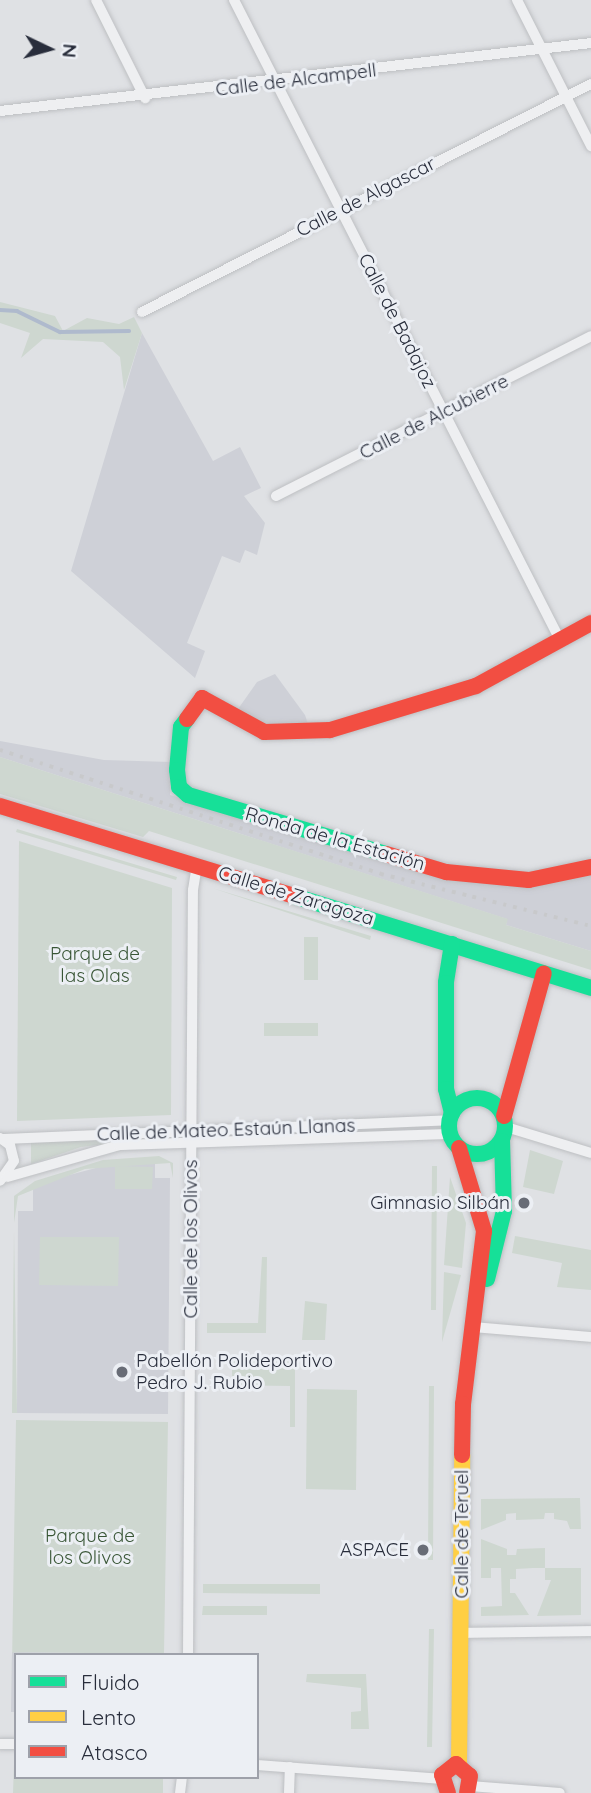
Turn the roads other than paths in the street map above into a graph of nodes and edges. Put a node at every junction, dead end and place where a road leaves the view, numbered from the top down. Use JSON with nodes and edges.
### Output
{"nodes":[{"id":1,"x":96,"y":0,"type":"edge"},
{"id":2,"x":234,"y":0,"type":"edge"},
{"id":3,"x":517,"y":0,"type":"edge"},
{"id":4,"x":591,"y":43,"type":"edge"},
{"id":5,"x":543,"y":50,"type":"junction"},
{"id":6,"x":275,"y":82,"type":"junction"},
{"id":7,"x":591,"y":84,"type":"edge"},
{"id":8,"x":567,"y":97,"type":"junction"},
{"id":9,"x":145,"y":98,"type":"junction"},
{"id":10,"x":0,"y":111,"type":"edge"},
{"id":11,"x":591,"y":145,"type":"edge"},
{"id":12,"x":340,"y":210,"type":"junction"},
{"id":13,"x":142,"y":312,"type":"dead end"},
{"id":14,"x":591,"y":337,"type":"edge"},
{"id":15,"x":444,"y":413,"type":"junction"},
{"id":16,"x":276,"y":496,"type":"dead end"},
{"id":17,"x":591,"y":623,"type":"edge"},
{"id":18,"x":561,"y":642,"type":"junction"},
{"id":19,"x":1,"y":809,"type":"edge"},
{"id":20,"x":197,"y":866,"type":"junction"},
{"id":21,"x":591,"y":867,"type":"edge"},
{"id":22,"x":452,"y":944,"type":"junction"},
{"id":23,"x":544,"y":973,"type":"junction"},
{"id":24,"x":591,"y":988,"type":"edge"},
{"id":25,"x":504,"y":1128,"type":"junction"},
{"id":26,"x":453,"y":1129,"type":"junction"},
{"id":27,"x":191,"y":1137,"type":"junction"},
{"id":28,"x":1,"y":1139,"type":"edge"},
{"id":29,"x":591,"y":1153,"type":"edge"},
{"id":30,"x":3,"y":1179,"type":"edge"},
{"id":31,"x":477,"y":1304,"type":"junction"},
{"id":32,"x":472,"y":1327,"type":"junction"},
{"id":33,"x":591,"y":1337,"type":"edge"},
{"id":34,"x":591,"y":1631,"type":"edge"},
{"id":35,"x":461,"y":1633,"type":"junction"},
{"id":36,"x":188,"y":1653,"type":"edge"},
{"id":37,"x":259,"y":1765,"type":"edge"},
{"id":38,"x":458,"y":1765,"type":"junction"},
{"id":39,"x":290,"y":1768,"type":"junction"},
{"id":40,"x":445,"y":1786,"type":"edge"},
{"id":41,"x":468,"y":1789,"type":"edge"},
{"id":42,"x":289,"y":1793,"type":"edge"},
{"id":43,"x":560,"y":1793,"type":"edge"}],
"edges":[{"from":1,"to":9,"type":"street"},
{"from":2,"to":6,"type":"street","name":"Calle de Badajoz"},
{"from":3,"to":5,"type":"street"},
{"from":4,"to":5,"type":"street","name":"Calle de Alcampell"},
{"from":5,"to":6,"type":"street","name":"Calle de Alcampell"},
{"from":5,"to":8,"type":"street"},
{"from":6,"to":9,"type":"street","name":"Calle de Alcampell"},
{"from":6,"to":12,"type":"street","name":"Calle de Badajoz"},
{"from":7,"to":8,"type":"street","name":"Calle de Algascar"},
{"from":8,"to":11,"type":"street"},
{"from":8,"to":12,"type":"street","name":"Calle de Algascar"},
{"from":9,"to":10,"type":"street","name":"Calle de Alcampell"},
{"from":12,"to":13,"type":"street","name":"Calle de Algascar"},
{"from":12,"to":15,"type":"street","name":"Calle de Badajoz"},
{"from":14,"to":15,"type":"street","name":"Calle de Alcubierre"},
{"from":15,"to":16,"type":"street","name":"Calle de Alcubierre"},
{"from":15,"to":18,"type":"street","name":"Calle de Badajoz"},
{"from":17,"to":18,"type":"main road"},
{"from":18,"to":21,"type":"main road","name":"Ronda de la Estación"},
{"from":19,"to":20,"type":"main road","name":"Calle de Zaragoza"},
{"from":20,"to":22,"type":"main road","name":"Calle de Zaragoza"},
{"from":20,"to":27,"type":"street","name":"Calle de los Olivos"},
{"from":22,"to":23,"type":"main road","name":"Calle de Zaragoza"},
{"from":22,"to":26,"type":"main road","name":"Calle de Teruel"},
{"from":23,"to":24,"type":"main road","name":"Calle de Zaragoza"},
{"from":23,"to":25,"type":"main road","name":"Calle de Teruel"},
{"from":25,"to":26,"type":"main road"},
{"from":25,"to":26,"type":"main road"},
{"from":25,"to":29,"type":"street"},
{"from":25,"to":31,"type":"main road","name":"Calle de Teruel"},
{"from":26,"to":27,"type":"street","name":"Calle de Mateo Estaún Llanas"},
{"from":26,"to":31,"type":"main road","name":"Calle de Teruel"},
{"from":27,"to":28,"type":"street","name":"Calle de Mateo Estaún Llanas"},
{"from":27,"to":30,"type":"street","name":"Calle de Mateo Estaún Llanas"},
{"from":27,"to":36,"type":"street","name":"Calle de los Olivos"},
{"from":28,"to":30,"type":"street"},
{"from":31,"to":32,"type":"main road","name":"Calle de Teruel"},
{"from":32,"to":33,"type":"street"},
{"from":32,"to":35,"type":"main road","name":"Calle de Teruel"},
{"from":34,"to":35,"type":"street"},
{"from":35,"to":38,"type":"main road","name":"Calle de Teruel"},
{"from":37,"to":39,"type":"street"},
{"from":38,"to":40,"type":"main road"},
{"from":38,"to":41,"type":"main road"},
{"from":39,"to":40,"type":"street"},
{"from":39,"to":42,"type":"street"},
{"from":41,"to":43,"type":"street"}]}
